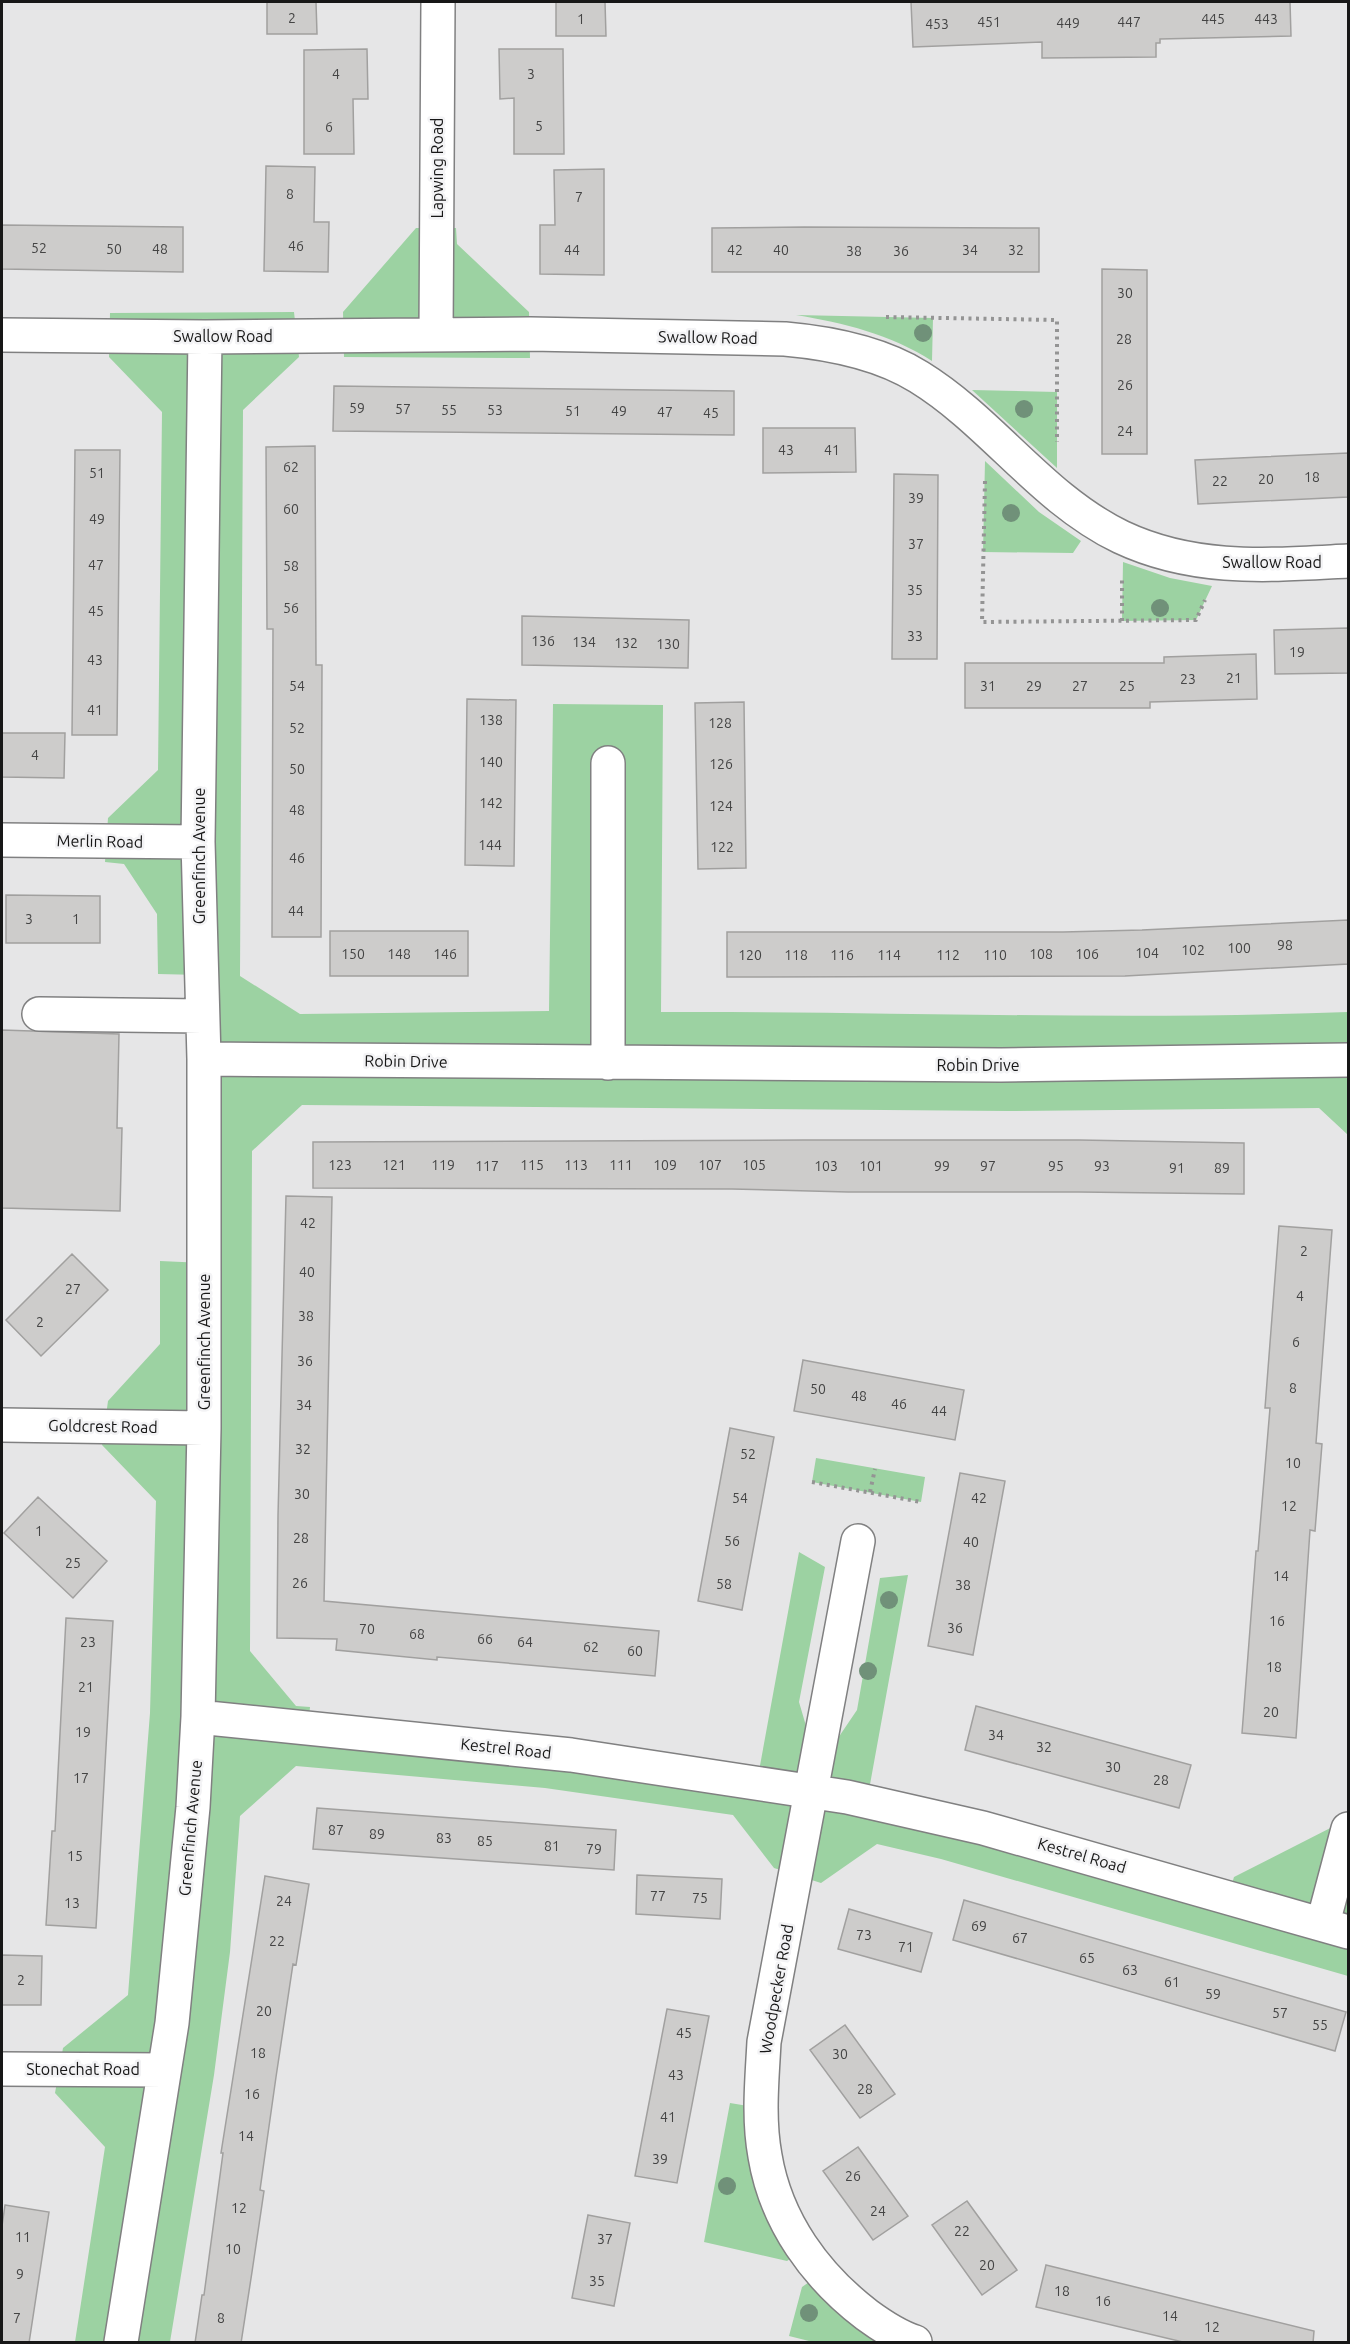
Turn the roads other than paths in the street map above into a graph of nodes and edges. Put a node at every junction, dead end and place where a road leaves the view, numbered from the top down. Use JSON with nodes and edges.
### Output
{"nodes":[{"id":1,"x":438,"y":2,"type":"edge"},
{"id":2,"x":2,"y":335,"type":"edge"},
{"id":3,"x":436,"y":335,"type":"junction"},
{"id":4,"x":205,"y":337,"type":"junction"},
{"id":5,"x":1348,"y":561,"type":"edge"},
{"id":6,"x":608,"y":763,"type":"dead end"},
{"id":7,"x":2,"y":840,"type":"edge"},
{"id":8,"x":198,"y":842,"type":"junction"},
{"id":9,"x":39,"y":1014,"type":"dead end"},
{"id":10,"x":202,"y":1016,"type":"junction"},
{"id":11,"x":204,"y":1059,"type":"junction"},
{"id":12,"x":1348,"y":1060,"type":"edge"},
{"id":13,"x":608,"y":1064,"type":"junction"},
{"id":14,"x":2,"y":1425,"type":"edge"},
{"id":15,"x":204,"y":1428,"type":"junction"},
{"id":16,"x":858,"y":1541,"type":"dead end"},
{"id":17,"x":198,"y":1717,"type":"junction"},
{"id":18,"x":812,"y":1791,"type":"junction"},
{"id":19,"x":1348,"y":1829,"type":"edge"},
{"id":20,"x":1336,"y":1928,"type":"edge"},
{"id":21,"x":2,"y":2069,"type":"edge"},
{"id":22,"x":164,"y":2070,"type":"junction"},
{"id":23,"x":121,"y":2343,"type":"edge"},
{"id":24,"x":915,"y":2343,"type":"edge"}],
"edges":[{"from":1,"to":3,"type":"street","name":"Lapwing Road"},
{"from":2,"to":4,"type":"street","name":"Swallow Road"},
{"from":3,"to":4,"type":"street","name":"Swallow Road"},
{"from":3,"to":5,"type":"street","name":"Swallow Road"},
{"from":4,"to":8,"type":"street","name":"Greenfinch Avenue"},
{"from":6,"to":13,"type":"street"},
{"from":7,"to":8,"type":"street","name":"Merlin Road"},
{"from":8,"to":10,"type":"street","name":"Greenfinch Avenue"},
{"from":9,"to":10,"type":"street"},
{"from":10,"to":11,"type":"street","name":"Greenfinch Avenue"},
{"from":11,"to":13,"type":"street","name":"Robin Drive"},
{"from":11,"to":15,"type":"street","name":"Greenfinch Avenue"},
{"from":12,"to":13,"type":"street","name":"Robin Drive"},
{"from":14,"to":15,"type":"street","name":"Goldcrest Road"},
{"from":15,"to":17,"type":"street","name":"Greenfinch Avenue"},
{"from":16,"to":18,"type":"street"},
{"from":17,"to":18,"type":"street","name":"Kestrel Road"},
{"from":17,"to":22,"type":"street","name":"Greenfinch Avenue"},
{"from":18,"to":20,"type":"street","name":"Kestrel Road"},
{"from":18,"to":24,"type":"street","name":"Woodpecker Road"},
{"from":19,"to":20,"type":"street"},
{"from":21,"to":22,"type":"street","name":"Stonechat Road"},
{"from":22,"to":23,"type":"street","name":"Greenfinch Avenue"}]}
